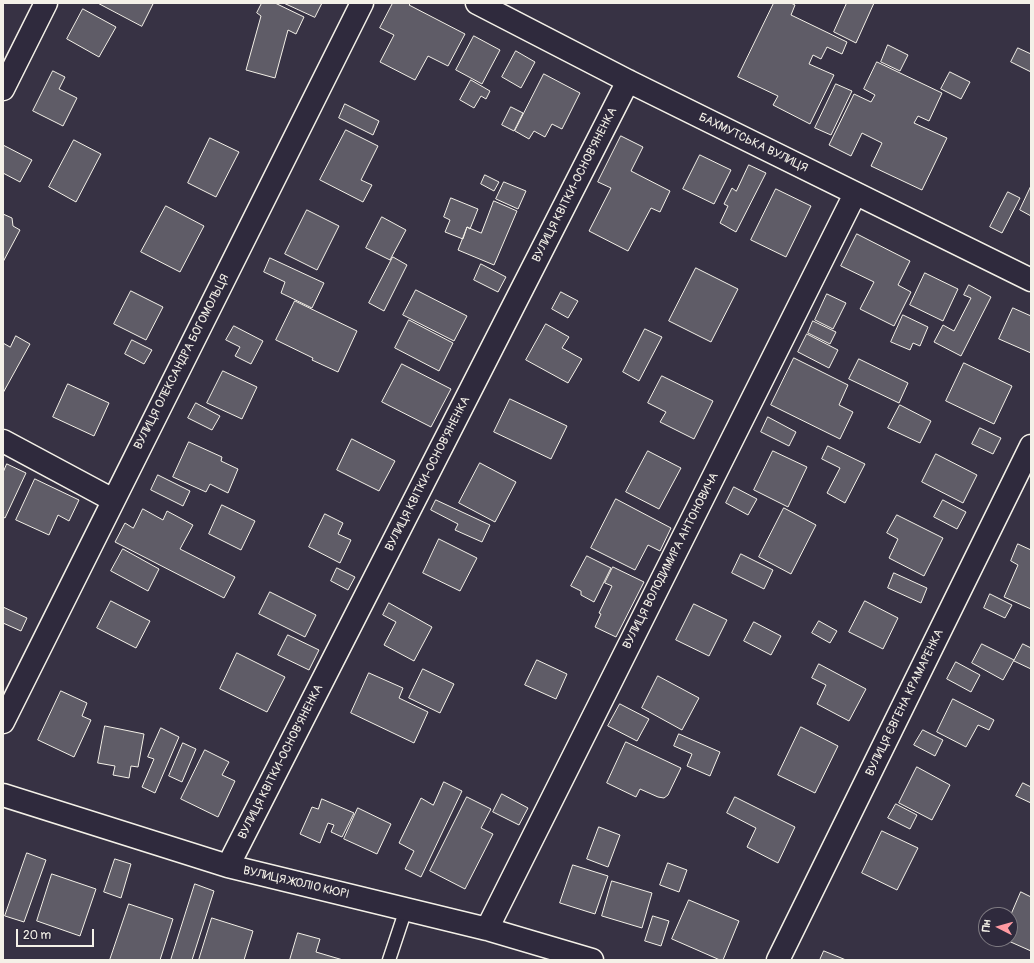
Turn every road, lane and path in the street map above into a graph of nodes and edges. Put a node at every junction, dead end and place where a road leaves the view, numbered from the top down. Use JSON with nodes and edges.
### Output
{"nodes":[{"id":1,"x":46,"y":3,"type":"edge"},
{"id":2,"x":362,"y":3,"type":"edge"},
{"id":3,"x":477,"y":3,"type":"edge"},
{"id":4,"x":628,"y":81,"type":"junction"},
{"id":5,"x":3,"y":89,"type":"edge"},
{"id":6,"x":854,"y":194,"type":"junction"},
{"id":7,"x":1031,"y":280,"type":"edge"},
{"id":8,"x":3,"y":441,"type":"edge"},
{"id":9,"x":1031,"y":446,"type":"edge"},
{"id":10,"x":112,"y":500,"type":"junction"},
{"id":11,"x":3,"y":722,"type":"edge"},
{"id":12,"x":3,"y":795,"type":"edge"},
{"id":13,"x":228,"y":866,"type":"junction"},
{"id":14,"x":406,"y":909,"type":"junction"},
{"id":15,"x":487,"y":929,"type":"junction"},
{"id":16,"x":389,"y":960,"type":"edge"},
{"id":17,"x":592,"y":960,"type":"edge"},
{"id":18,"x":778,"y":960,"type":"edge"}],
"edges":[{"from":1,"to":5,"type":"street"},
{"from":2,"to":10,"type":"street","name":"ВУЛИЦЯ ОЛЕКСАНДРА БОГОМОЛЬЦЯ"},
{"from":3,"to":4,"type":"street","name":"БАХМУТСЬКА ВУЛИЦЯ"},
{"from":4,"to":6,"type":"street","name":"БАХМУТСЬКА ВУЛИЦЯ"},
{"from":4,"to":13,"type":"street","name":"ВУЛИЦЯ КВІТКИ-ОСНОВ'ЯНЕНКА"},
{"from":6,"to":7,"type":"street","name":"БАХМУТСЬКА ВУЛИЦЯ"},
{"from":6,"to":15,"type":"street","name":"ВУЛИЦЯ ВОЛОДИМИРА АНТОНОВИЧА"},
{"from":8,"to":10,"type":"street"},
{"from":9,"to":18,"type":"street","name":"ВУЛИЦЯ ЄВГЕНА КРАМАРЕНКА"},
{"from":10,"to":11,"type":"street","name":"ВУЛИЦЯ ОЛЕКСАНДРА БОГОМОЛЬЦЯ"},
{"from":12,"to":13,"type":"street","name":"ВУЛИЦЯ ЖОЛІО КЮРІ"},
{"from":13,"to":14,"type":"street","name":"ВУЛИЦЯ ЖОЛІО КЮРІ"},
{"from":14,"to":15,"type":"street","name":"ВУЛИЦЯ ЖОЛІО КЮРІ"},
{"from":14,"to":16,"type":"lane"},
{"from":15,"to":17,"type":"street","name":"ВУЛИЦЯ ЖОЛІО КЮРІ"}]}
